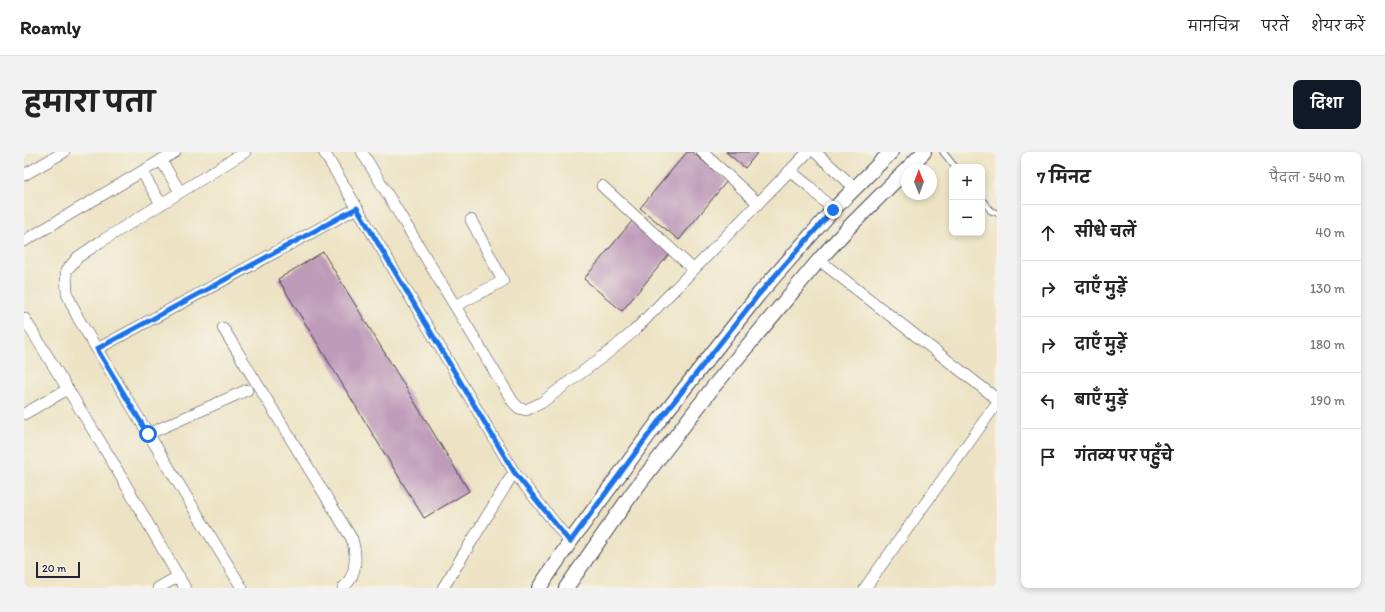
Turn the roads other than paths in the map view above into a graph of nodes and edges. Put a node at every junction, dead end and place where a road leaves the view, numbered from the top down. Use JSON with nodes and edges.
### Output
{"nodes":[{"id":1,"x":64,"y":152,"type":"edge"},
{"id":2,"x":175,"y":152,"type":"edge"},
{"id":3,"x":245,"y":152,"type":"edge"},
{"id":4,"x":324,"y":152,"type":"edge"},
{"id":5,"x":362,"y":152,"type":"edge"},
{"id":6,"x":702,"y":152,"type":"edge"},
{"id":7,"x":808,"y":152,"type":"edge"},
{"id":8,"x":815,"y":152,"type":"edge"},
{"id":9,"x":891,"y":152,"type":"edge"},
{"id":10,"x":924,"y":152,"type":"edge"},
{"id":11,"x":943,"y":152,"type":"edge"},
{"id":12,"x":161,"y":160,"type":"junction"},
{"id":13,"x":953,"y":164,"type":"edge"},
{"id":14,"x":790,"y":171,"type":"junction"},
{"id":15,"x":142,"y":172,"type":"junction"},
{"id":16,"x":24,"y":175,"type":"edge"},
{"id":17,"x":602,"y":186,"type":"dead end"},
{"id":18,"x":855,"y":188,"type":"junction"},
{"id":19,"x":180,"y":192,"type":"junction"},
{"id":20,"x":983,"y":200,"type":"edge"},
{"id":21,"x":758,"y":203,"type":"junction"},
{"id":22,"x":161,"y":204,"type":"junction"},
{"id":23,"x":357,"y":208,"type":"junction"},
{"id":24,"x":833,"y":210,"type":"junction"},
{"id":25,"x":997,"y":213,"type":"edge"},
{"id":26,"x":471,"y":220,"type":"dead end"},
{"id":27,"x":24,"y":241,"type":"edge"},
{"id":28,"x":819,"y":260,"type":"junction"},
{"id":29,"x":693,"y":269,"type":"junction"},
{"id":30,"x":455,"y":306,"type":"junction"},
{"id":31,"x":24,"y":318,"type":"edge"},
{"id":32,"x":223,"y":328,"type":"dead end"},
{"id":33,"x":97,"y":349,"type":"junction"},
{"id":34,"x":68,"y":389,"type":"junction"},
{"id":35,"x":247,"y":390,"type":"dead end"},
{"id":36,"x":997,"y":399,"type":"edge"},
{"id":37,"x":997,"y":403,"type":"edge"},
{"id":38,"x":24,"y":414,"type":"edge"},
{"id":39,"x":148,"y":434,"type":"junction"},
{"id":40,"x":514,"y":472,"type":"junction"},
{"id":41,"x":570,"y":542,"type":"junction"},
{"id":42,"x":179,"y":576,"type":"junction"},
{"id":43,"x":158,"y":588,"type":"edge"},
{"id":44,"x":186,"y":588,"type":"edge"},
{"id":45,"x":242,"y":588,"type":"edge"},
{"id":46,"x":343,"y":588,"type":"edge"},
{"id":47,"x":443,"y":588,"type":"edge"},
{"id":48,"x":539,"y":588,"type":"edge"},
{"id":49,"x":566,"y":588,"type":"edge"},
{"id":50,"x":865,"y":588,"type":"edge"}],
"edges":[{"from":1,"to":16,"type":"street"},
{"from":2,"to":12,"type":"street"},
{"from":3,"to":19,"type":"street"},
{"from":4,"to":23,"type":"street"},
{"from":5,"to":30,"type":"street"},
{"from":6,"to":21,"type":"street"},
{"from":7,"to":14,"type":"street"},
{"from":8,"to":18,"type":"street"},
{"from":9,"to":18,"type":"street"},
{"from":10,"to":28,"type":"street"},
{"from":11,"to":13,"type":"lane"},
{"from":12,"to":15,"type":"street"},
{"from":12,"to":19,"type":"street"},
{"from":14,"to":21,"type":"street"},
{"from":14,"to":24,"type":"street"},
{"from":15,"to":22,"type":"street"},
{"from":15,"to":27,"type":"street"},
{"from":17,"to":29,"type":"street"},
{"from":18,"to":24,"type":"street"},
{"from":19,"to":22,"type":"street"},
{"from":20,"to":25,"type":"lane"},
{"from":21,"to":29,"type":"street"},
{"from":22,"to":33,"type":"street"},
{"from":23,"to":33,"type":"street"},
{"from":23,"to":40,"type":"street"},
{"from":24,"to":41,"type":"street"},
{"from":26,"to":30,"type":"street"},
{"from":28,"to":36,"type":"street"},
{"from":28,"to":49,"type":"street"},
{"from":29,"to":30,"type":"street"},
{"from":31,"to":34,"type":"street"},
{"from":32,"to":46,"type":"street"},
{"from":33,"to":39,"type":"street"},
{"from":34,"to":38,"type":"street"},
{"from":34,"to":42,"type":"street"},
{"from":35,"to":39,"type":"street"},
{"from":37,"to":50,"type":"street"},
{"from":39,"to":45,"type":"street"},
{"from":40,"to":41,"type":"street"},
{"from":40,"to":47,"type":"street"},
{"from":41,"to":48,"type":"street"},
{"from":42,"to":43,"type":"street"},
{"from":42,"to":44,"type":"street"}]}
